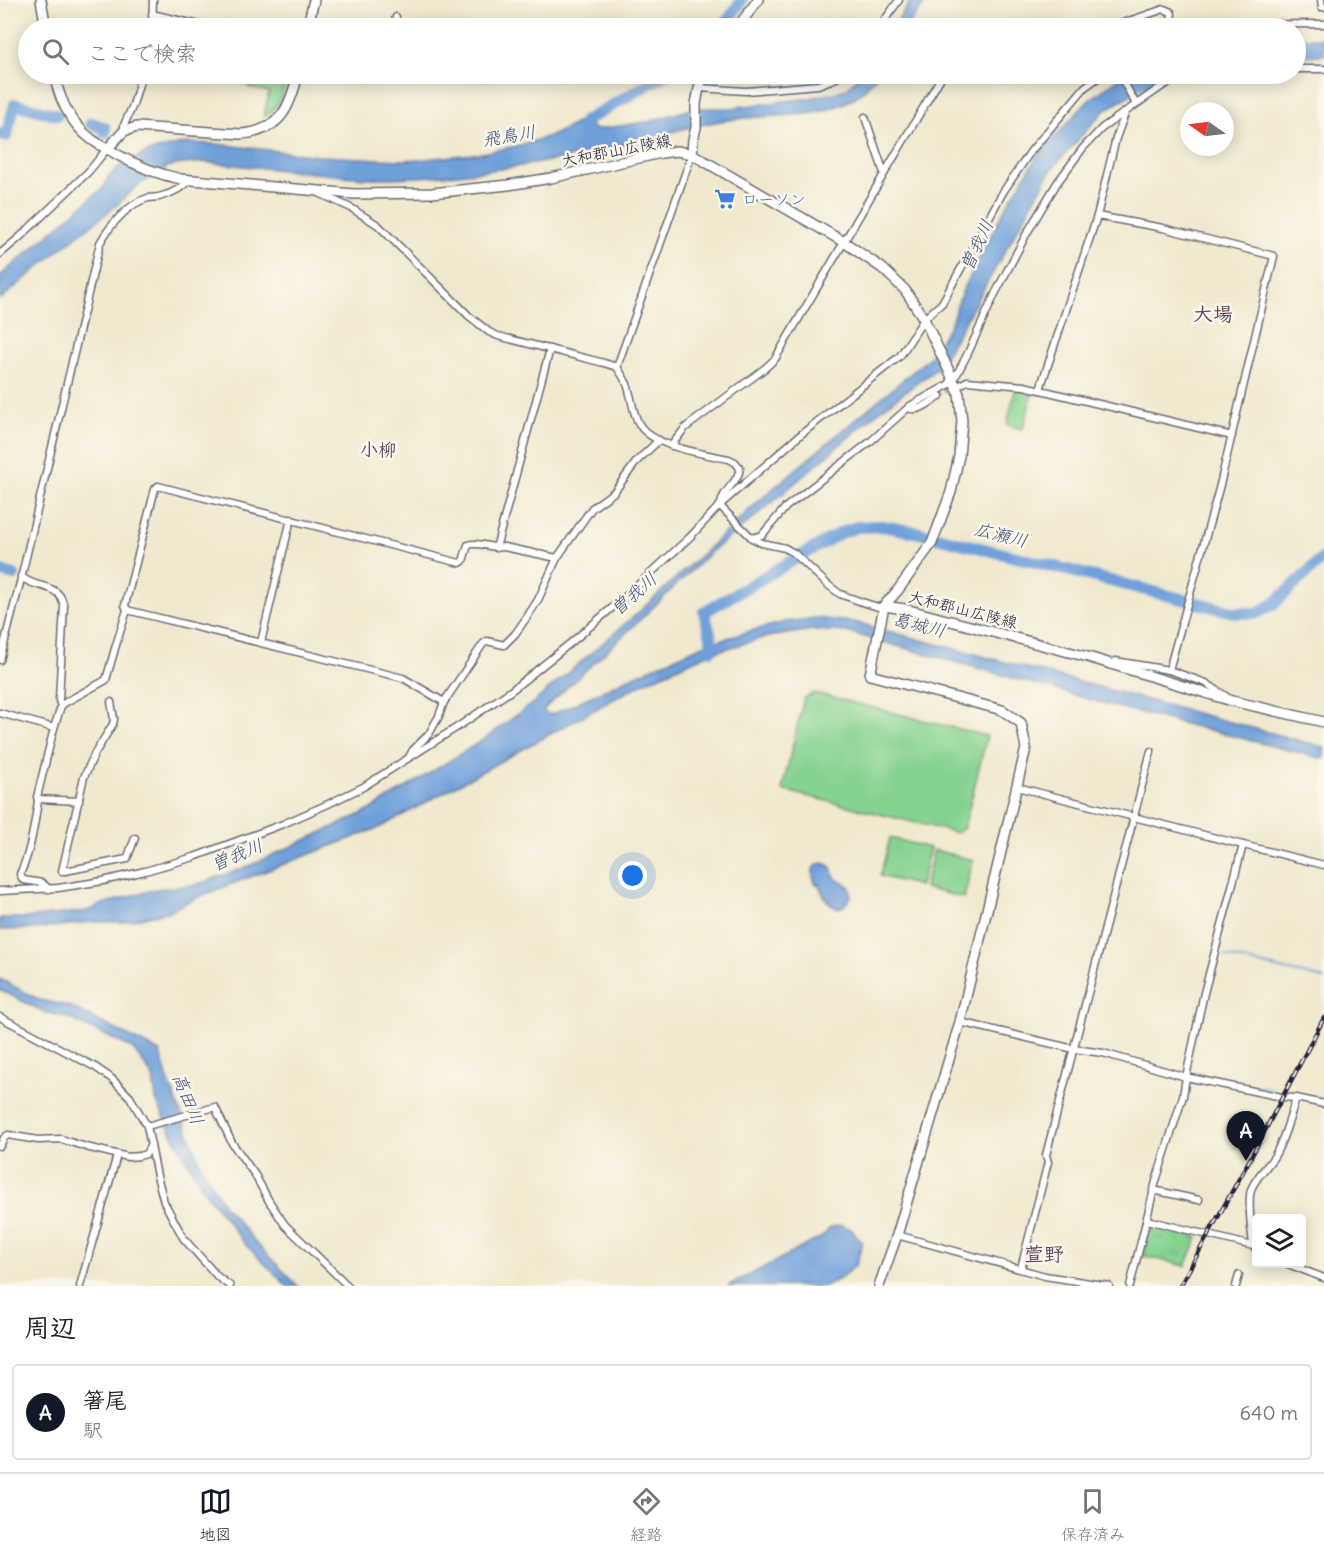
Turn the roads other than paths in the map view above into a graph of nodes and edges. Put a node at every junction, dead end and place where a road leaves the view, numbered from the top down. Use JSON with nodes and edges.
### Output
{"nodes":[{"id":1,"x":41,"y":0,"type":"edge"},
{"id":2,"x":153,"y":0,"type":"edge"},
{"id":3,"x":314,"y":0,"type":"edge"},
{"id":4,"x":758,"y":0,"type":"edge"},
{"id":5,"x":898,"y":0,"type":"edge"},
{"id":6,"x":1321,"y":0,"type":"edge"},
{"id":7,"x":1324,"y":7,"type":"edge"},
{"id":8,"x":152,"y":14,"type":"junction"},
{"id":9,"x":44,"y":18,"type":"edge"},
{"id":10,"x":152,"y":18,"type":"edge"},
{"id":11,"x":169,"y":18,"type":"edge"},
{"id":12,"x":310,"y":18,"type":"edge"},
{"id":13,"x":744,"y":18,"type":"edge"},
{"id":14,"x":886,"y":18,"type":"edge"},
{"id":15,"x":1137,"y":18,"type":"edge"},
{"id":16,"x":1171,"y":18,"type":"edge"},
{"id":17,"x":1306,"y":24,"type":"edge"},
{"id":18,"x":1324,"y":24,"type":"edge"},
{"id":19,"x":1306,"y":69,"type":"edge"},
{"id":20,"x":1324,"y":69,"type":"edge"},
{"id":21,"x":57,"y":84,"type":"edge"},
{"id":22,"x":139,"y":84,"type":"edge"},
{"id":23,"x":295,"y":84,"type":"edge"},
{"id":24,"x":700,"y":84,"type":"edge"},
{"id":25,"x":821,"y":84,"type":"edge"},
{"id":26,"x":937,"y":84,"type":"edge"},
{"id":27,"x":1089,"y":84,"type":"edge"},
{"id":28,"x":1125,"y":84,"type":"edge"},
{"id":29,"x":1167,"y":84,"type":"edge"},
{"id":30,"x":699,"y":88,"type":"junction"},
{"id":31,"x":1135,"y":102,"type":"junction"},
{"id":32,"x":1126,"y":110,"type":"junction"},
{"id":33,"x":865,"y":117,"type":"dead end"},
{"id":34,"x":123,"y":131,"type":"junction"},
{"id":35,"x":107,"y":149,"type":"junction"},
{"id":36,"x":692,"y":154,"type":"junction"},
{"id":37,"x":884,"y":173,"type":"junction"},
{"id":38,"x":186,"y":179,"type":"junction"},
{"id":39,"x":313,"y":191,"type":"junction"},
{"id":40,"x":354,"y":194,"type":"junction"},
{"id":41,"x":351,"y":208,"type":"junction"},
{"id":42,"x":1097,"y":216,"type":"junction"},
{"id":43,"x":844,"y":242,"type":"junction"},
{"id":44,"x":0,"y":254,"type":"edge"},
{"id":45,"x":926,"y":323,"type":"junction"},
{"id":46,"x":550,"y":349,"type":"junction"},
{"id":47,"x":617,"y":368,"type":"junction"},
{"id":48,"x":954,"y":380,"type":"junction"},
{"id":49,"x":1041,"y":389,"type":"junction"},
{"id":50,"x":940,"y":396,"type":"tunnel mouth"},
{"id":51,"x":908,"y":408,"type":"junction"},
{"id":52,"x":1232,"y":436,"type":"junction"},
{"id":53,"x":658,"y":440,"type":"junction"},
{"id":54,"x":671,"y":446,"type":"junction"},
{"id":55,"x":721,"y":506,"type":"junction"},
{"id":56,"x":291,"y":519,"type":"junction"},
{"id":57,"x":752,"y":538,"type":"junction"},
{"id":58,"x":496,"y":548,"type":"junction"},
{"id":59,"x":557,"y":558,"type":"junction"},
{"id":60,"x":21,"y":576,"type":"junction"},
{"id":61,"x":127,"y":610,"type":"junction"},
{"id":62,"x":884,"y":610,"type":"junction"},
{"id":63,"x":261,"y":642,"type":"junction"},
{"id":64,"x":1088,"y":657,"type":"junction"},
{"id":65,"x":0,"y":660,"type":"edge"},
{"id":66,"x":1169,"y":670,"type":"junction"},
{"id":67,"x":1232,"y":701,"type":"junction"},
{"id":68,"x":111,"y":702,"type":"dead end"},
{"id":69,"x":444,"y":702,"type":"junction"},
{"id":70,"x":61,"y":706,"type":"junction"},
{"id":71,"x":0,"y":713,"type":"edge"},
{"id":72,"x":1324,"y":722,"type":"edge"},
{"id":73,"x":54,"y":728,"type":"junction"},
{"id":74,"x":1151,"y":751,"type":"dead end"},
{"id":75,"x":409,"y":758,"type":"junction"},
{"id":76,"x":1017,"y":787,"type":"junction"},
{"id":77,"x":38,"y":799,"type":"junction"},
{"id":78,"x":79,"y":801,"type":"junction"},
{"id":79,"x":1134,"y":817,"type":"junction"},
{"id":80,"x":135,"y":838,"type":"dead end"},
{"id":81,"x":1243,"y":845,"type":"junction"},
{"id":82,"x":1324,"y":865,"type":"edge"},
{"id":83,"x":50,"y":889,"type":"junction"},
{"id":84,"x":0,"y":891,"type":"edge"},
{"id":85,"x":0,"y":1017,"type":"edge"},
{"id":86,"x":960,"y":1022,"type":"junction"},
{"id":87,"x":1074,"y":1049,"type":"junction"},
{"id":88,"x":1186,"y":1077,"type":"junction"},
{"id":89,"x":1296,"y":1098,"type":"junction"},
{"id":90,"x":1324,"y":1104,"type":"edge"},
{"id":91,"x":149,"y":1126,"type":"junction"},
{"id":92,"x":151,"y":1143,"type":"junction"},
{"id":93,"x":0,"y":1146,"type":"edge"},
{"id":94,"x":117,"y":1155,"type":"junction"},
{"id":95,"x":1154,"y":1190,"type":"junction"},
{"id":96,"x":1199,"y":1200,"type":"dead end"},
{"id":97,"x":1252,"y":1219,"type":"edge"},
{"id":98,"x":1147,"y":1220,"type":"junction"},
{"id":99,"x":897,"y":1235,"type":"junction"},
{"id":100,"x":1252,"y":1247,"type":"edge"},
{"id":101,"x":1021,"y":1268,"type":"junction"},
{"id":102,"x":1300,"y":1268,"type":"edge"},
{"id":103,"x":1239,"y":1275,"type":"dead end"},
{"id":104,"x":1324,"y":1278,"type":"edge"},
{"id":105,"x":80,"y":1286,"type":"edge"},
{"id":106,"x":230,"y":1286,"type":"edge"},
{"id":107,"x":348,"y":1286,"type":"edge"},
{"id":108,"x":879,"y":1286,"type":"edge"},
{"id":109,"x":1109,"y":1286,"type":"edge"},
{"id":110,"x":1130,"y":1286,"type":"edge"},
{"id":111,"x":1236,"y":1286,"type":"edge"}],
"edges":[{"from":1,"to":9,"type":"main road"},
{"from":2,"to":8,"type":"street"},
{"from":3,"to":12,"type":"main road"},
{"from":4,"to":13,"type":"main road"},
{"from":5,"to":14,"type":"street"},
{"from":6,"to":7,"type":"street"},
{"from":8,"to":10,"type":"street"},
{"from":8,"to":11,"type":"street"},
{"from":15,"to":16,"type":"street"},
{"from":17,"to":18,"type":"street"},
{"from":19,"to":20,"type":"street"},
{"from":21,"to":35,"type":"main road","name":"大和郡山広陵線"},
{"from":22,"to":34,"type":"street"},
{"from":23,"to":34,"type":"main road"},
{"from":24,"to":30,"type":"main road"},
{"from":25,"to":30,"type":"street"},
{"from":26,"to":37,"type":"street"},
{"from":27,"to":45,"type":"street"},
{"from":28,"to":31,"type":"street"},
{"from":29,"to":31,"type":"street"},
{"from":30,"to":36,"type":"main road"},
{"from":31,"to":32,"type":"street"},
{"from":32,"to":42,"type":"street"},
{"from":32,"to":48,"type":"street"},
{"from":33,"to":37,"type":"street"},
{"from":34,"to":35,"type":"main road"},
{"from":35,"to":38,"type":"main road","name":"大和郡山広陵線"},
{"from":35,"to":44,"type":"street"},
{"from":36,"to":40,"type":"main road","name":"大和郡山広陵線"},
{"from":36,"to":43,"type":"main road","name":"大和郡山広陵線"},
{"from":36,"to":47,"type":"street"},
{"from":37,"to":43,"type":"street"},
{"from":38,"to":39,"type":"main road","name":"大和郡山広陵線"},
{"from":38,"to":60,"type":"street"},
{"from":39,"to":40,"type":"main road","name":"大和郡山広陵線"},
{"from":39,"to":41,"type":"street"},
{"from":40,"to":41,"type":"street"},
{"from":41,"to":46,"type":"street"},
{"from":42,"to":49,"type":"street"},
{"from":42,"to":52,"type":"street"},
{"from":43,"to":45,"type":"main road","name":"大和郡山広陵線"},
{"from":43,"to":54,"type":"street"},
{"from":45,"to":48,"type":"main road","name":"大和郡山広陵線"},
{"from":45,"to":55,"type":"street"},
{"from":46,"to":47,"type":"street"},
{"from":46,"to":58,"type":"street"},
{"from":47,"to":53,"type":"street"},
{"from":48,"to":49,"type":"street"},
{"from":48,"to":51,"type":"street"},
{"from":48,"to":62,"type":"main road","name":"大和郡山広陵線"},
{"from":49,"to":52,"type":"street"},
{"from":50,"to":51,"type":"street"},
{"from":51,"to":57,"type":"street"},
{"from":52,"to":66,"type":"street"},
{"from":53,"to":54,"type":"street"},
{"from":53,"to":59,"type":"street"},
{"from":54,"to":55,"type":"street"},
{"from":55,"to":57,"type":"street"},
{"from":55,"to":75,"type":"street"},
{"from":56,"to":58,"type":"street"},
{"from":56,"to":61,"type":"street"},
{"from":56,"to":63,"type":"street"},
{"from":57,"to":62,"type":"street"},
{"from":58,"to":59,"type":"street"},
{"from":59,"to":69,"type":"street"},
{"from":60,"to":65,"type":"street"},
{"from":60,"to":70,"type":"street"},
{"from":61,"to":63,"type":"street"},
{"from":61,"to":70,"type":"street"},
{"from":62,"to":64,"type":"main road","name":"大和郡山広陵線"},
{"from":62,"to":76,"type":"main road"},
{"from":63,"to":69,"type":"street"},
{"from":64,"to":66,"type":"street"},
{"from":64,"to":67,"type":"main road","name":"大和郡山広陵線"},
{"from":66,"to":67,"type":"street"},
{"from":67,"to":72,"type":"main road","name":"大和郡山広陵線"},
{"from":68,"to":78,"type":"street"},
{"from":69,"to":75,"type":"street"},
{"from":70,"to":73,"type":"street"},
{"from":71,"to":73,"type":"street"},
{"from":73,"to":77,"type":"street"},
{"from":74,"to":79,"type":"street"},
{"from":75,"to":83,"type":"street"},
{"from":76,"to":79,"type":"street"},
{"from":76,"to":86,"type":"main road"},
{"from":77,"to":78,"type":"street"},
{"from":77,"to":83,"type":"street"},
{"from":78,"to":80,"type":"street"},
{"from":79,"to":81,"type":"street"},
{"from":79,"to":87,"type":"street"},
{"from":81,"to":82,"type":"street"},
{"from":81,"to":88,"type":"street"},
{"from":83,"to":84,"type":"street"},
{"from":85,"to":91,"type":"street"},
{"from":86,"to":87,"type":"street"},
{"from":86,"to":99,"type":"main road"},
{"from":87,"to":88,"type":"street"},
{"from":87,"to":101,"type":"street"},
{"from":88,"to":89,"type":"street"},
{"from":88,"to":95,"type":"street"},
{"from":89,"to":90,"type":"street"},
{"from":89,"to":97,"type":"street"},
{"from":91,"to":92,"type":"street"},
{"from":91,"to":107,"type":"street"},
{"from":92,"to":94,"type":"street"},
{"from":92,"to":106,"type":"street"},
{"from":93,"to":94,"type":"street"},
{"from":94,"to":105,"type":"street"},
{"from":95,"to":96,"type":"street"},
{"from":95,"to":98,"type":"street"},
{"from":98,"to":100,"type":"street"},
{"from":98,"to":110,"type":"street"},
{"from":99,"to":101,"type":"street"},
{"from":99,"to":108,"type":"main road"},
{"from":101,"to":109,"type":"street"},
{"from":102,"to":104,"type":"street"},
{"from":103,"to":111,"type":"street"}]}
